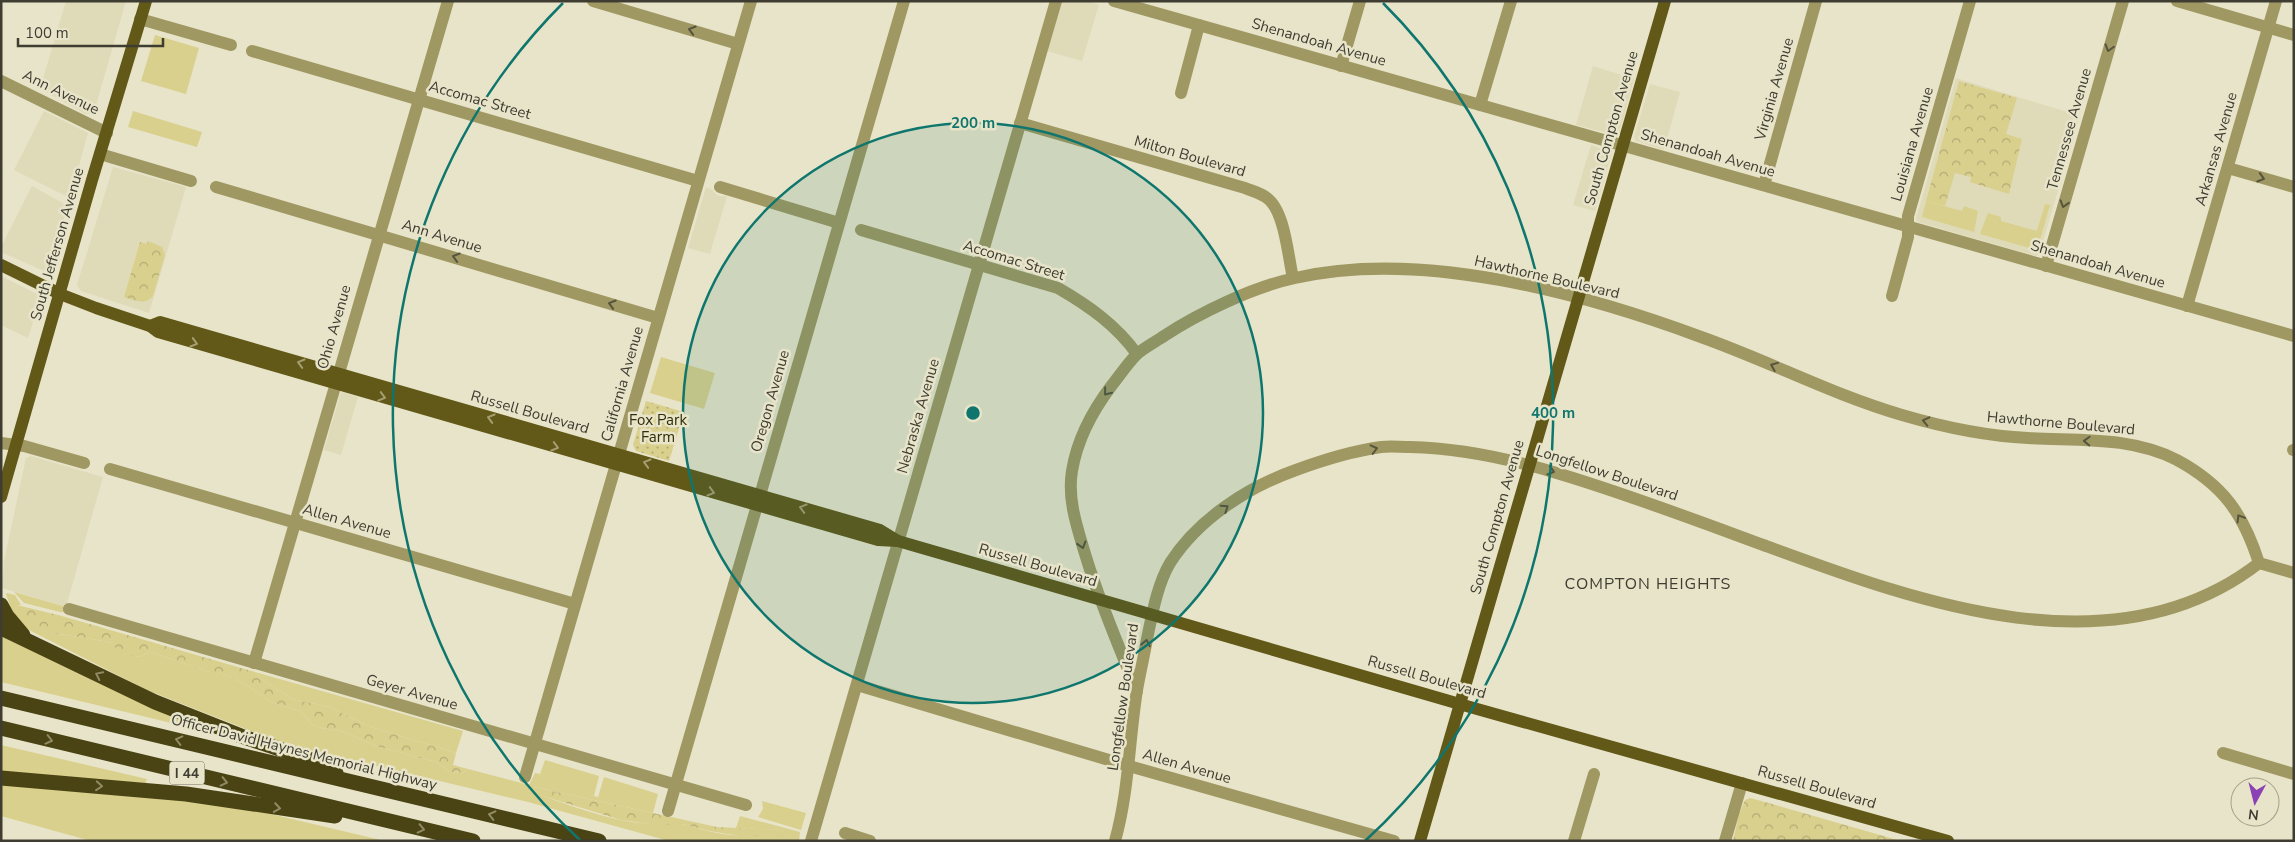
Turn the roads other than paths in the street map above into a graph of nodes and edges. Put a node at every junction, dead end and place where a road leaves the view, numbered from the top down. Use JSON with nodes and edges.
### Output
{"nodes":[{"id":1,"x":146,"y":1,"type":"edge"},
{"id":2,"x":448,"y":1,"type":"edge"},
{"id":3,"x":593,"y":1,"type":"edge"},
{"id":4,"x":751,"y":1,"type":"edge"},
{"id":5,"x":904,"y":1,"type":"edge"},
{"id":6,"x":1056,"y":1,"type":"edge"},
{"id":7,"x":1114,"y":1,"type":"edge"},
{"id":8,"x":1360,"y":1,"type":"edge"},
{"id":9,"x":1511,"y":1,"type":"edge"},
{"id":10,"x":1665,"y":1,"type":"edge"},
{"id":11,"x":1816,"y":1,"type":"edge"},
{"id":12,"x":1970,"y":1,"type":"edge"},
{"id":13,"x":2123,"y":1,"type":"edge"},
{"id":14,"x":2177,"y":1,"type":"edge"},
{"id":15,"x":2276,"y":1,"type":"edge"},
{"id":16,"x":140,"y":19,"type":"junction"},
{"id":17,"x":1199,"y":26,"type":"junction"},
{"id":18,"x":2268,"y":28,"type":"junction"},
{"id":19,"x":2294,"y":35,"type":"edge"},
{"id":20,"x":738,"y":44,"type":"junction"},
{"id":21,"x":231,"y":45,"type":"dead end"},
{"id":22,"x":252,"y":51,"type":"dead end"},
{"id":23,"x":1341,"y":66,"type":"junction"},
{"id":24,"x":1,"y":81,"type":"edge"},
{"id":25,"x":1181,"y":93,"type":"dead end"},
{"id":26,"x":419,"y":99,"type":"junction"},
{"id":27,"x":1480,"y":105,"type":"junction"},
{"id":28,"x":1020,"y":124,"type":"junction"},
{"id":29,"x":107,"y":133,"type":"junction"},
{"id":30,"x":1622,"y":146,"type":"junction"},
{"id":31,"x":100,"y":154,"type":"junction"},
{"id":32,"x":2228,"y":168,"type":"junction"},
{"id":33,"x":191,"y":181,"type":"dead end"},
{"id":34,"x":698,"y":181,"type":"junction"},
{"id":35,"x":1764,"y":185,"type":"junction"},
{"id":36,"x":720,"y":187,"type":"dead end"},
{"id":37,"x":2294,"y":187,"type":"edge"},
{"id":38,"x":216,"y":188,"type":"dead end"},
{"id":39,"x":839,"y":223,"type":"junction"},
{"id":40,"x":1908,"y":226,"type":"junction"},
{"id":41,"x":862,"y":230,"type":"dead end"},
{"id":42,"x":379,"y":234,"type":"junction"},
{"id":43,"x":1,"y":265,"type":"edge"},
{"id":44,"x":979,"y":266,"type":"junction"},
{"id":45,"x":2046,"y":266,"type":"junction"},
{"id":46,"x":1293,"y":278,"type":"junction"},
{"id":47,"x":60,"y":294,"type":"junction"},
{"id":48,"x":1892,"y":296,"type":"dead end"},
{"id":49,"x":1578,"y":298,"type":"junction"},
{"id":50,"x":2187,"y":306,"type":"junction"},
{"id":51,"x":658,"y":318,"type":"junction"},
{"id":52,"x":2294,"y":336,"type":"edge"},
{"id":53,"x":1137,"y":354,"type":"junction"},
{"id":54,"x":336,"y":379,"type":"junction"},
{"id":55,"x":1,"y":443,"type":"edge"},
{"id":56,"x":15,"y":445,"type":"junction"},
{"id":57,"x":617,"y":460,"type":"junction"},
{"id":58,"x":84,"y":463,"type":"dead end"},
{"id":59,"x":1529,"y":465,"type":"junction"},
{"id":60,"x":110,"y":469,"type":"dead end"},
{"id":61,"x":1,"y":497,"type":"edge"},
{"id":62,"x":758,"y":500,"type":"junction"},
{"id":63,"x":295,"y":522,"type":"junction"},
{"id":64,"x":898,"y":542,"type":"junction"},
{"id":65,"x":2259,"y":563,"type":"junction"},
{"id":66,"x":2294,"y":573,"type":"edge"},
{"id":67,"x":1099,"y":600,"type":"junction"},
{"id":68,"x":1,"y":604,"type":"edge"},
{"id":69,"x":575,"y":604,"type":"junction"},
{"id":70,"x":69,"y":609,"type":"dead end"},
{"id":71,"x":1152,"y":615,"type":"junction"},
{"id":72,"x":1,"y":628,"type":"edge"},
{"id":73,"x":30,"y":642,"type":"junction"},
{"id":74,"x":254,"y":663,"type":"junction"},
{"id":75,"x":856,"y":685,"type":"junction"},
{"id":76,"x":1137,"y":691,"type":"junction"},
{"id":77,"x":1,"y":698,"type":"edge"},
{"id":78,"x":1460,"y":704,"type":"junction"},
{"id":79,"x":1,"y":728,"type":"edge"},
{"id":80,"x":534,"y":744,"type":"junction"},
{"id":81,"x":2223,"y":753,"type":"dead end"},
{"id":82,"x":1129,"y":766,"type":"junction"},
{"id":83,"x":1594,"y":774,"type":"dead end"},
{"id":84,"x":2294,"y":774,"type":"edge"},
{"id":85,"x":525,"y":777,"type":"dead end"},
{"id":86,"x":1,"y":778,"type":"edge"},
{"id":87,"x":345,"y":780,"type":"junction"},
{"id":88,"x":1742,"y":782,"type":"junction"},
{"id":89,"x":675,"y":785,"type":"junction"},
{"id":90,"x":746,"y":805,"type":"dead end"},
{"id":91,"x":668,"y":810,"type":"dead end"},
{"id":92,"x":374,"y":817,"type":"junction"},
{"id":93,"x":845,"y":833,"type":"dead end"},
{"id":94,"x":473,"y":841,"type":"edge"},
{"id":95,"x":599,"y":841,"type":"edge"},
{"id":96,"x":811,"y":841,"type":"edge"},
{"id":97,"x":870,"y":841,"type":"edge"},
{"id":98,"x":1115,"y":841,"type":"edge"},
{"id":99,"x":1394,"y":841,"type":"edge"},
{"id":100,"x":1420,"y":841,"type":"edge"},
{"id":101,"x":1574,"y":841,"type":"edge"},
{"id":102,"x":1725,"y":841,"type":"edge"},
{"id":103,"x":1948,"y":841,"type":"edge"}],
"edges":[{"from":1,"to":16,"type":"main road","name":"South Jefferson Avenue"},
{"from":2,"to":26,"type":"street","name":"Ohio Avenue"},
{"from":20,"to":3,"type":"street","one_way":true},
{"from":4,"to":20,"type":"street","name":"California Avenue"},
{"from":5,"to":39,"type":"street","name":"Oregon Avenue"},
{"from":6,"to":28,"type":"street","name":"Nebraska Avenue"},
{"from":7,"to":17,"type":"street","name":"Shenandoah Avenue"},
{"from":8,"to":23,"type":"street"},
{"from":9,"to":27,"type":"street"},
{"from":10,"to":30,"type":"main road","name":"South Compton Avenue"},
{"from":11,"to":35,"type":"street","name":"Virginia Avenue"},
{"from":12,"to":40,"type":"street","name":"Louisiana Avenue"},
{"from":13,"to":45,"type":"street","name":"Tennessee Avenue","one_way":true},
{"from":14,"to":18,"type":"street"},
{"from":15,"to":18,"type":"street","name":"Arkansas Avenue"},
{"from":16,"to":21,"type":"street"},
{"from":16,"to":29,"type":"main road","name":"South Jefferson Avenue"},
{"from":17,"to":23,"type":"street","name":"Shenandoah Avenue"},
{"from":17,"to":25,"type":"street"},
{"from":18,"to":19,"type":"street"},
{"from":18,"to":32,"type":"street","name":"Arkansas Avenue"},
{"from":20,"to":34,"type":"street","name":"California Avenue"},
{"from":22,"to":26,"type":"street","name":"Accomac Street"},
{"from":23,"to":27,"type":"street","name":"Shenandoah Avenue"},
{"from":24,"to":29,"type":"street","name":"Ann Avenue"},
{"from":26,"to":34,"type":"street","name":"Accomac Street"},
{"from":26,"to":42,"type":"street","name":"Ohio Avenue"},
{"from":27,"to":30,"type":"street","name":"Shenandoah Avenue"},
{"from":28,"to":44,"type":"street","name":"Nebraska Avenue"},
{"from":28,"to":46,"type":"street","name":"Milton Boulevard"},
{"from":29,"to":31,"type":"main road","name":"South Jefferson Avenue"},
{"from":30,"to":35,"type":"street","name":"Shenandoah Avenue"},
{"from":30,"to":49,"type":"main road","name":"South Compton Avenue"},
{"from":31,"to":33,"type":"street"},
{"from":31,"to":47,"type":"main road","name":"South Jefferson Avenue"},
{"from":32,"to":37,"type":"street","one_way":true},
{"from":32,"to":50,"type":"street","name":"Arkansas Avenue"},
{"from":34,"to":51,"type":"street","name":"California Avenue"},
{"from":35,"to":40,"type":"street","name":"Shenandoah Avenue"},
{"from":36,"to":39,"type":"street"},
{"from":38,"to":42,"type":"street","name":"Ann Avenue"},
{"from":39,"to":62,"type":"street","name":"Oregon Avenue"},
{"from":40,"to":45,"type":"street","name":"Shenandoah Avenue"},
{"from":40,"to":48,"type":"street","name":"Louisiana Avenue"},
{"from":41,"to":44,"type":"street","name":"Accomac Street"},
{"from":51,"to":42,"type":"street","name":"Ann Avenue","one_way":true},
{"from":42,"to":54,"type":"street","name":"Ohio Avenue"},
{"from":43,"to":47,"type":"main road","name":"Russell Boulevard"},
{"from":44,"to":53,"type":"street","name":"Accomac Street"},
{"from":44,"to":64,"type":"street","name":"Nebraska Avenue"},
{"from":45,"to":50,"type":"street","name":"Shenandoah Avenue"},
{"from":46,"to":49,"type":"street","name":"Hawthorne Boulevard"},
{"from":46,"to":53,"type":"street","name":"Hawthorne Boulevard"},
{"from":47,"to":54,"type":"main road","name":"Russell Boulevard"},
{"from":47,"to":56,"type":"main road","name":"South Jefferson Avenue"},
{"from":49,"to":59,"type":"main road","name":"South Compton Avenue"},
{"from":65,"to":49,"type":"street","name":"Hawthorne Boulevard","one_way":true},
{"from":50,"to":52,"type":"street","name":"Shenandoah Avenue"},
{"from":51,"to":57,"type":"street","name":"California Avenue"},
{"from":53,"to":67,"type":"street","name":"Hawthorne Boulevard","one_way":true},
{"from":54,"to":57,"type":"main road","name":"Russell Boulevard"},
{"from":54,"to":63,"type":"street","name":"Ohio Avenue"},
{"from":55,"to":56,"type":"street"},
{"from":56,"to":58,"type":"street"},
{"from":56,"to":61,"type":"main road","name":"South Jefferson Avenue"},
{"from":57,"to":62,"type":"main road","name":"Russell Boulevard"},
{"from":57,"to":69,"type":"street","name":"California Avenue"},
{"from":59,"to":65,"type":"street","name":"Longfellow Boulevard","one_way":true},
{"from":71,"to":59,"type":"street","name":"Longfellow Boulevard","one_way":true},
{"from":59,"to":78,"type":"main road","name":"South Compton Avenue"},
{"from":60,"to":63,"type":"street","name":"Allen Avenue"},
{"from":62,"to":64,"type":"main road","name":"Russell Boulevard"},
{"from":62,"to":89,"type":"street","name":"Oregon Avenue"},
{"from":63,"to":69,"type":"street","name":"Allen Avenue"},
{"from":63,"to":74,"type":"street","name":"Ohio Avenue"},
{"from":64,"to":67,"type":"main road","name":"Russell Boulevard"},
{"from":64,"to":75,"type":"street","name":"Nebraska Avenue"},
{"from":65,"to":66,"type":"street"},
{"from":67,"to":71,"type":"main road","name":"Russell Boulevard"},
{"from":67,"to":76,"type":"street","name":"Hawthorne Boulevard"},
{"from":68,"to":73,"type":"highway"},
{"from":69,"to":80,"type":"street","name":"California Avenue"},
{"from":70,"to":74,"type":"street","name":"Geyer Avenue"},
{"from":76,"to":71,"type":"street","name":"Longfellow Boulevard","one_way":true},
{"from":71,"to":78,"type":"main road","name":"Russell Boulevard"},
{"from":72,"to":73,"type":"highway"},
{"from":87,"to":73,"type":"highway","one_way":true},
{"from":74,"to":80,"type":"street","name":"Geyer Avenue"},
{"from":75,"to":82,"type":"street","name":"Allen Avenue"},
{"from":75,"to":96,"type":"street","name":"Nebraska Avenue"},
{"from":76,"to":82,"type":"street","name":"Longfellow Boulevard"},
{"from":87,"to":77,"type":"highway","name":"Officer David Haynes Memorial Highway","number":"I 44","one_way":true},
{"from":78,"to":88,"type":"main road","name":"Russell Boulevard"},
{"from":78,"to":100,"type":"main road","name":"South Compton Avenue"},
{"from":79,"to":92,"type":"highway","number":"I 44","one_way":true},
{"from":80,"to":85,"type":"street","name":"California Avenue"},
{"from":80,"to":89,"type":"street","name":"Geyer Avenue"},
{"from":81,"to":84,"type":"street"},
{"from":82,"to":98,"type":"street","name":"Longfellow Boulevard"},
{"from":82,"to":99,"type":"street","name":"Allen Avenue"},
{"from":83,"to":101,"type":"street"},
{"from":86,"to":92,"type":"highway","one_way":true},
{"from":95,"to":87,"type":"highway","name":"Officer David Haynes Memorial Highway","number":"I 44","one_way":true},
{"from":88,"to":102,"type":"street"},
{"from":88,"to":103,"type":"main road","name":"Russell Boulevard"},
{"from":89,"to":90,"type":"street","name":"Geyer Avenue"},
{"from":89,"to":91,"type":"street","name":"Oregon Avenue"},
{"from":92,"to":94,"type":"highway","number":"I 44","one_way":true},
{"from":93,"to":97,"type":"street"}]}
